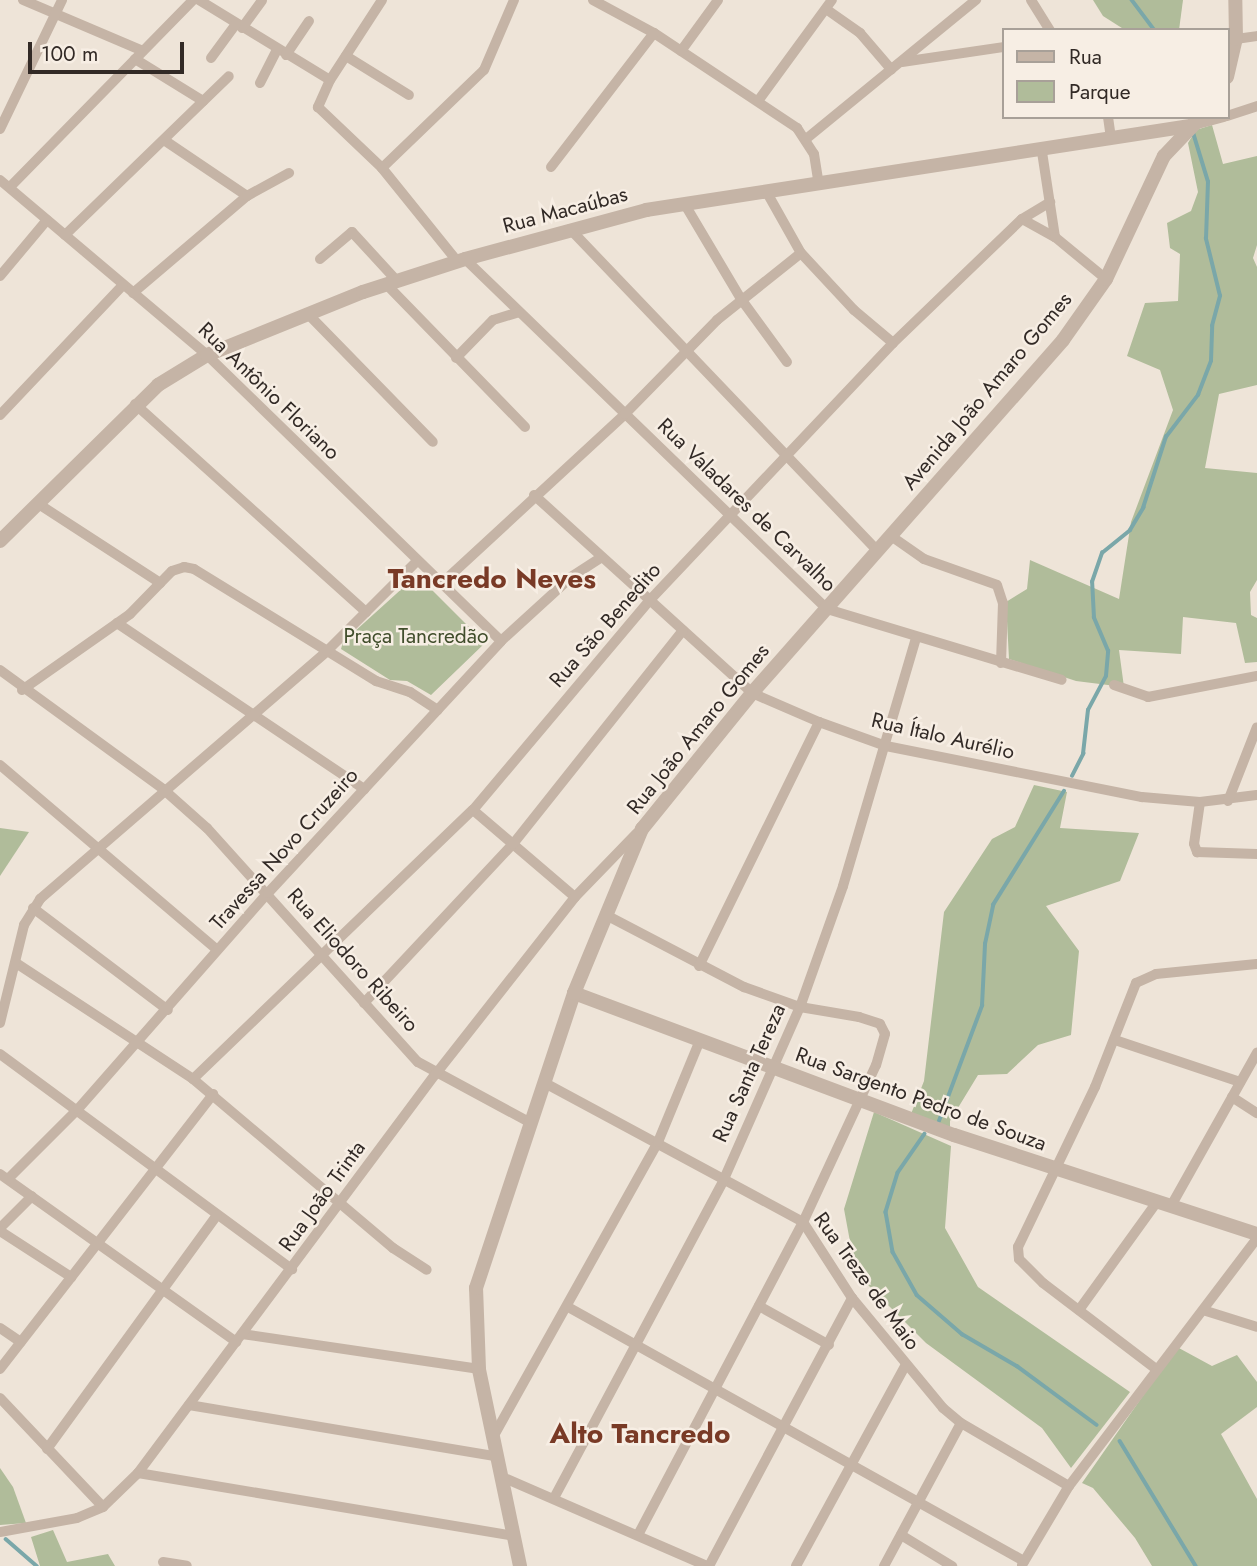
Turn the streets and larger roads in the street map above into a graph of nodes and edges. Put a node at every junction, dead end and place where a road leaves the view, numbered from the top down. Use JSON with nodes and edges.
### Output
{"nodes":[{"id":1,"x":23,"y":0,"type":"edge"},
{"id":2,"x":62,"y":0,"type":"edge"},
{"id":3,"x":193,"y":0,"type":"edge"},
{"id":4,"x":199,"y":0,"type":"edge"},
{"id":5,"x":262,"y":0,"type":"edge"},
{"id":6,"x":382,"y":0,"type":"edge"},
{"id":7,"x":514,"y":0,"type":"edge"},
{"id":8,"x":593,"y":0,"type":"edge"},
{"id":9,"x":718,"y":0,"type":"edge"},
{"id":10,"x":976,"y":0,"type":"edge"},
{"id":11,"x":1031,"y":0,"type":"edge"},
{"id":12,"x":1235,"y":0,"type":"edge"},
{"id":13,"x":619,"y":5,"type":"edge"},
{"id":14,"x":829,"y":5,"type":"edge"},
{"id":15,"x":56,"y":15,"type":"junction"},
{"id":16,"x":309,"y":21,"type":"dead end"},
{"id":17,"x":239,"y":26,"type":"junction"},
{"id":18,"x":1049,"y":28,"type":"edge"},
{"id":19,"x":654,"y":33,"type":"junction"},
{"id":20,"x":1257,"y":36,"type":"edge"},
{"id":21,"x":1236,"y":39,"type":"junction"},
{"id":22,"x":1002,"y":47,"type":"edge"},
{"id":23,"x":681,"y":51,"type":"junction"},
{"id":24,"x":282,"y":52,"type":"junction"},
{"id":25,"x":139,"y":55,"type":"junction"},
{"id":26,"x":346,"y":56,"type":"junction"},
{"id":27,"x":211,"y":58,"type":"dead end"},
{"id":28,"x":896,"y":65,"type":"junction"},
{"id":29,"x":1229,"y":69,"type":"edge"},
{"id":30,"x":229,"y":76,"type":"dead end"},
{"id":31,"x":330,"y":80,"type":"junction"},
{"id":32,"x":260,"y":83,"type":"dead end"},
{"id":33,"x":409,"y":95,"type":"dead end"},
{"id":34,"x":203,"y":101,"type":"junction"},
{"id":35,"x":758,"y":101,"type":"junction"},
{"id":36,"x":1257,"y":106,"type":"edge"},
{"id":37,"x":1229,"y":116,"type":"edge"},
{"id":38,"x":1108,"y":119,"type":"edge"},
{"id":39,"x":1198,"y":121,"type":"edge"},
{"id":40,"x":0,"y":129,"type":"edge"},
{"id":41,"x":1140,"y":136,"type":"junction"},
{"id":42,"x":806,"y":139,"type":"junction"},
{"id":43,"x":1111,"y":139,"type":"junction"},
{"id":44,"x":164,"y":140,"type":"junction"},
{"id":45,"x":1042,"y":152,"type":"junction"},
{"id":46,"x":1159,"y":164,"type":"junction"},
{"id":47,"x":551,"y":167,"type":"dead end"},
{"id":48,"x":382,"y":168,"type":"junction"},
{"id":49,"x":289,"y":173,"type":"dead end"},
{"id":50,"x":0,"y":180,"type":"edge"},
{"id":51,"x":819,"y":184,"type":"junction"},
{"id":52,"x":10,"y":187,"type":"junction"},
{"id":53,"x":766,"y":191,"type":"junction"},
{"id":54,"x":247,"y":196,"type":"junction"},
{"id":55,"x":1050,"y":202,"type":"junction"},
{"id":56,"x":684,"y":203,"type":"junction"},
{"id":57,"x":47,"y":219,"type":"junction"},
{"id":58,"x":1022,"y":219,"type":"junction"},
{"id":59,"x":570,"y":229,"type":"junction"},
{"id":60,"x":65,"y":235,"type":"junction"},
{"id":61,"x":1055,"y":237,"type":"junction"},
{"id":62,"x":801,"y":253,"type":"junction"},
{"id":63,"x":320,"y":258,"type":"dead end"},
{"id":64,"x":461,"y":260,"type":"junction"},
{"id":65,"x":0,"y":276,"type":"edge"},
{"id":66,"x":1106,"y":279,"type":"junction"},
{"id":67,"x":392,"y":283,"type":"junction"},
{"id":68,"x":122,"y":285,"type":"junction"},
{"id":69,"x":133,"y":293,"type":"junction"},
{"id":70,"x":741,"y":299,"type":"junction"},
{"id":71,"x":519,"y":312,"type":"junction"},
{"id":72,"x":307,"y":313,"type":"junction"},
{"id":73,"x":893,"y":344,"type":"junction"},
{"id":74,"x":687,"y":350,"type":"junction"},
{"id":75,"x":207,"y":355,"type":"junction"},
{"id":76,"x":456,"y":358,"type":"junction"},
{"id":77,"x":787,"y":362,"type":"dead end"},
{"id":78,"x":135,"y":404,"type":"junction"},
{"id":79,"x":625,"y":414,"type":"junction"},
{"id":80,"x":0,"y":415,"type":"edge"},
{"id":81,"x":525,"y":427,"type":"dead end"},
{"id":82,"x":433,"y":442,"type":"dead end"},
{"id":83,"x":787,"y":456,"type":"junction"},
{"id":84,"x":534,"y":495,"type":"junction"},
{"id":85,"x":37,"y":503,"type":"junction"},
{"id":86,"x":731,"y":516,"type":"junction"},
{"id":87,"x":891,"y":536,"type":"junction"},
{"id":88,"x":0,"y":541,"type":"edge"},
{"id":89,"x":878,"y":551,"type":"junction"},
{"id":90,"x":600,"y":558,"type":"junction"},
{"id":91,"x":417,"y":561,"type":"junction"},
{"id":92,"x":160,"y":583,"type":"junction"},
{"id":93,"x":441,"y":584,"type":"junction"},
{"id":94,"x":649,"y":601,"type":"junction"},
{"id":95,"x":827,"y":608,"type":"junction"},
{"id":96,"x":366,"y":612,"type":"junction"},
{"id":97,"x":117,"y":623,"type":"junction"},
{"id":98,"x":683,"y":631,"type":"junction"},
{"id":99,"x":916,"y":638,"type":"junction"},
{"id":100,"x":502,"y":641,"type":"junction"},
{"id":101,"x":327,"y":651,"type":"junction"},
{"id":102,"x":1001,"y":663,"type":"junction"},
{"id":103,"x":0,"y":670,"type":"edge"},
{"id":104,"x":1257,"y":676,"type":"edge"},
{"id":105,"x":1062,"y":680,"type":"dead end"},
{"id":106,"x":1114,"y":685,"type":"dead end"},
{"id":107,"x":22,"y":690,"type":"junction"},
{"id":108,"x":752,"y":693,"type":"junction"},
{"id":109,"x":438,"y":710,"type":"junction"},
{"id":110,"x":253,"y":714,"type":"junction"},
{"id":111,"x":819,"y":722,"type":"junction"},
{"id":112,"x":1257,"y":727,"type":"edge"},
{"id":113,"x":886,"y":746,"type":"junction"},
{"id":114,"x":0,"y":765,"type":"edge"},
{"id":115,"x":163,"y":789,"type":"junction"},
{"id":116,"x":364,"y":789,"type":"junction"},
{"id":117,"x":1257,"y":795,"type":"edge"},
{"id":118,"x":1228,"y":801,"type":"junction"},
{"id":119,"x":1200,"y":802,"type":"junction"},
{"id":120,"x":473,"y":810,"type":"junction"},
{"id":121,"x":642,"y":829,"type":"junction"},
{"id":122,"x":513,"y":844,"type":"junction"},
{"id":123,"x":97,"y":849,"type":"junction"},
{"id":124,"x":1257,"y":854,"type":"edge"},
{"id":125,"x":268,"y":893,"type":"junction"},
{"id":126,"x":575,"y":897,"type":"junction"},
{"id":127,"x":33,"y":908,"type":"junction"},
{"id":128,"x":606,"y":915,"type":"junction"},
{"id":129,"x":218,"y":950,"type":"junction"},
{"id":130,"x":322,"y":953,"type":"junction"},
{"id":131,"x":16,"y":963,"type":"junction"},
{"id":132,"x":1257,"y":964,"type":"edge"},
{"id":133,"x":699,"y":966,"type":"junction"},
{"id":134,"x":575,"y":993,"type":"junction"},
{"id":135,"x":364,"y":1003,"type":"junction"},
{"id":136,"x":800,"y":1007,"type":"junction"},
{"id":137,"x":168,"y":1010,"type":"junction"},
{"id":138,"x":0,"y":1023,"type":"edge"},
{"id":139,"x":701,"y":1040,"type":"junction"},
{"id":140,"x":1115,"y":1040,"type":"junction"},
{"id":141,"x":137,"y":1041,"type":"junction"},
{"id":142,"x":1257,"y":1053,"type":"edge"},
{"id":143,"x":0,"y":1054,"type":"edge"},
{"id":144,"x":774,"y":1069,"type":"junction"},
{"id":145,"x":435,"y":1075,"type":"junction"},
{"id":146,"x":193,"y":1079,"type":"junction"},
{"id":147,"x":543,"y":1082,"type":"junction"},
{"id":148,"x":1240,"y":1082,"type":"junction"},
{"id":149,"x":213,"y":1094,"type":"junction"},
{"id":150,"x":1232,"y":1097,"type":"junction"},
{"id":151,"x":858,"y":1100,"type":"junction"},
{"id":152,"x":78,"y":1109,"type":"junction"},
{"id":153,"x":1257,"y":1113,"type":"edge"},
{"id":154,"x":529,"y":1122,"type":"junction"},
{"id":155,"x":658,"y":1142,"type":"junction"},
{"id":156,"x":153,"y":1168,"type":"junction"},
{"id":157,"x":1056,"y":1170,"type":"junction"},
{"id":158,"x":4,"y":1177,"type":"edge"},
{"id":159,"x":724,"y":1179,"type":"junction"},
{"id":160,"x":32,"y":1196,"type":"junction"},
{"id":161,"x":340,"y":1204,"type":"junction"},
{"id":162,"x":1164,"y":1204,"type":"junction"},
{"id":163,"x":217,"y":1215,"type":"junction"},
{"id":164,"x":803,"y":1222,"type":"junction"},
{"id":165,"x":0,"y":1229,"type":"edge"},
{"id":166,"x":1257,"y":1236,"type":"edge"},
{"id":167,"x":97,"y":1241,"type":"junction"},
{"id":168,"x":292,"y":1269,"type":"junction"},
{"id":169,"x":427,"y":1270,"type":"dead end"},
{"id":170,"x":71,"y":1277,"type":"junction"},
{"id":171,"x":165,"y":1290,"type":"junction"},
{"id":172,"x":852,"y":1297,"type":"junction"},
{"id":173,"x":759,"y":1306,"type":"junction"},
{"id":174,"x":568,"y":1307,"type":"junction"},
{"id":175,"x":1079,"y":1310,"type":"junction"},
{"id":176,"x":1206,"y":1311,"type":"junction"},
{"id":177,"x":1257,"y":1327,"type":"edge"},
{"id":178,"x":0,"y":1328,"type":"edge"},
{"id":179,"x":239,"y":1338,"type":"junction"},
{"id":180,"x":21,"y":1342,"type":"junction"},
{"id":181,"x":635,"y":1345,"type":"junction"},
{"id":182,"x":829,"y":1345,"type":"junction"},
{"id":183,"x":905,"y":1366,"type":"junction"},
{"id":184,"x":0,"y":1369,"type":"edge"},
{"id":185,"x":479,"y":1369,"type":"junction"},
{"id":186,"x":1156,"y":1369,"type":"junction"},
{"id":187,"x":717,"y":1390,"type":"junction"},
{"id":188,"x":0,"y":1398,"type":"edge"},
{"id":189,"x":189,"y":1405,"type":"junction"},
{"id":190,"x":961,"y":1423,"type":"junction"},
{"id":191,"x":785,"y":1427,"type":"junction"},
{"id":192,"x":492,"y":1439,"type":"junction"},
{"id":193,"x":47,"y":1449,"type":"junction"},
{"id":194,"x":495,"y":1456,"type":"junction"},
{"id":195,"x":851,"y":1466,"type":"junction"},
{"id":196,"x":138,"y":1473,"type":"junction"},
{"id":197,"x":500,"y":1476,"type":"junction"},
{"id":198,"x":1069,"y":1486,"type":"junction"},
{"id":199,"x":554,"y":1498,"type":"junction"},
{"id":200,"x":919,"y":1503,"type":"junction"},
{"id":201,"x":103,"y":1507,"type":"junction"},
{"id":202,"x":0,"y":1532,"type":"edge"},
{"id":203,"x":638,"y":1535,"type":"junction"},
{"id":204,"x":901,"y":1535,"type":"junction"},
{"id":205,"x":514,"y":1536,"type":"junction"},
{"id":206,"x":163,"y":1562,"type":"dead end"},
{"id":207,"x":1022,"y":1563,"type":"edge"},
{"id":208,"x":187,"y":1566,"type":"edge"},
{"id":209,"x":520,"y":1566,"type":"edge"},
{"id":210,"x":708,"y":1566,"type":"edge"},
{"id":211,"x":796,"y":1566,"type":"edge"},
{"id":212,"x":884,"y":1566,"type":"edge"},
{"id":213,"x":952,"y":1566,"type":"edge"}],
"edges":[{"from":1,"to":15,"type":"street"},
{"from":2,"to":15,"type":"street"},
{"from":3,"to":25,"type":"street"},
{"from":4,"to":17,"type":"street"},
{"from":5,"to":17,"type":"street"},
{"from":6,"to":26,"type":"street"},
{"from":7,"to":48,"type":"street"},
{"from":8,"to":13,"type":"street"},
{"from":9,"to":23,"type":"street"},
{"from":10,"to":28,"type":"street"},
{"from":11,"to":18,"type":"street"},
{"from":12,"to":21,"type":"street"},
{"from":13,"to":19,"type":"street"},
{"from":14,"to":28,"type":"street"},
{"from":14,"to":35,"type":"street"},
{"from":15,"to":25,"type":"street"},
{"from":15,"to":40,"type":"street"},
{"from":16,"to":24,"type":"street"},
{"from":17,"to":24,"type":"street"},
{"from":17,"to":27,"type":"street"},
{"from":19,"to":23,"type":"street"},
{"from":19,"to":47,"type":"street"},
{"from":20,"to":21,"type":"street"},
{"from":21,"to":29,"type":"street"},
{"from":22,"to":28,"type":"street"},
{"from":23,"to":35,"type":"street"},
{"from":24,"to":31,"type":"street"},
{"from":24,"to":32,"type":"street"},
{"from":25,"to":34,"type":"street"},
{"from":25,"to":52,"type":"street"},
{"from":26,"to":31,"type":"street"},
{"from":26,"to":33,"type":"street"},
{"from":28,"to":42,"type":"street"},
{"from":30,"to":34,"type":"street"},
{"from":31,"to":48,"type":"street","name":"Rua Valadares de Carvalho"},
{"from":34,"to":44,"type":"street"},
{"from":35,"to":42,"type":"street"},
{"from":36,"to":37,"type":"street","name":"Rua Macaúbas"},
{"from":38,"to":43,"type":"street"},
{"from":39,"to":41,"type":"street","name":"Rua Macaúbas"},
{"from":39,"to":46,"type":"street","name":"Avenida João Amaro Gomes"},
{"from":41,"to":43,"type":"street","name":"Rua Macaúbas"},
{"from":41,"to":46,"type":"street"},
{"from":42,"to":51,"type":"street"},
{"from":43,"to":45,"type":"street","name":"Rua Macaúbas"},
{"from":44,"to":54,"type":"street"},
{"from":44,"to":60,"type":"street"},
{"from":45,"to":51,"type":"street","name":"Rua Macaúbas"},
{"from":45,"to":55,"type":"street"},
{"from":46,"to":66,"type":"street","name":"Avenida João Amaro Gomes"},
{"from":48,"to":64,"type":"street","name":"Rua Valadares de Carvalho"},
{"from":49,"to":54,"type":"street"},
{"from":50,"to":52,"type":"street","name":"Rua Antônio Floriano"},
{"from":51,"to":53,"type":"street","name":"Rua Macaúbas"},
{"from":52,"to":57,"type":"street","name":"Rua Antônio Floriano"},
{"from":53,"to":56,"type":"street","name":"Rua Macaúbas"},
{"from":53,"to":62,"type":"street"},
{"from":54,"to":69,"type":"street"},
{"from":55,"to":58,"type":"street","name":"Rua São Benedito"},
{"from":55,"to":61,"type":"street"},
{"from":56,"to":59,"type":"street","name":"Rua Macaúbas"},
{"from":56,"to":70,"type":"street"},
{"from":57,"to":60,"type":"street","name":"Rua Antônio Floriano"},
{"from":57,"to":65,"type":"street"},
{"from":58,"to":61,"type":"street"},
{"from":58,"to":73,"type":"street","name":"Rua São Benedito"},
{"from":59,"to":64,"type":"street","name":"Rua Macaúbas"},
{"from":59,"to":74,"type":"street"},
{"from":60,"to":68,"type":"street","name":"Rua Antônio Floriano"},
{"from":61,"to":66,"type":"street"},
{"from":62,"to":70,"type":"street"},
{"from":62,"to":73,"type":"street"},
{"from":63,"to":67,"type":"street"},
{"from":64,"to":67,"type":"street","name":"Rua Macaúbas"},
{"from":64,"to":71,"type":"street","name":"Rua Valadares de Carvalho"},
{"from":66,"to":87,"type":"street","name":"Avenida João Amaro Gomes"},
{"from":67,"to":72,"type":"street","name":"Rua Macaúbas"},
{"from":67,"to":76,"type":"street"},
{"from":68,"to":69,"type":"street","name":"Rua Antônio Floriano"},
{"from":68,"to":80,"type":"street"},
{"from":69,"to":75,"type":"street","name":"Rua Antônio Floriano"},
{"from":70,"to":74,"type":"street"},
{"from":70,"to":77,"type":"street"},
{"from":71,"to":76,"type":"street"},
{"from":71,"to":79,"type":"street","name":"Rua Valadares de Carvalho"},
{"from":72,"to":75,"type":"street","name":"Rua Macaúbas"},
{"from":72,"to":82,"type":"street"},
{"from":73,"to":83,"type":"street","name":"Rua São Benedito"},
{"from":74,"to":79,"type":"street"},
{"from":74,"to":83,"type":"street"},
{"from":75,"to":78,"type":"street","name":"Rua Macaúbas"},
{"from":75,"to":91,"type":"street","name":"Rua Antônio Floriano"},
{"from":76,"to":81,"type":"street"},
{"from":78,"to":85,"type":"street","name":"Rua Macaúbas"},
{"from":78,"to":96,"type":"street"},
{"from":79,"to":84,"type":"street"},
{"from":79,"to":86,"type":"street","name":"Rua Valadares de Carvalho"},
{"from":83,"to":86,"type":"street","name":"Rua São Benedito"},
{"from":83,"to":89,"type":"street"},
{"from":84,"to":90,"type":"street","name":"Rua Ítalo Aurélio"},
{"from":84,"to":93,"type":"street"},
{"from":85,"to":88,"type":"street","name":"Rua Macaúbas"},
{"from":85,"to":92,"type":"street"},
{"from":86,"to":94,"type":"street","name":"Rua São Benedito"},
{"from":86,"to":95,"type":"street","name":"Rua Valadares de Carvalho"},
{"from":87,"to":89,"type":"street","name":"Avenida João Amaro Gomes"},
{"from":87,"to":102,"type":"street"},
{"from":89,"to":95,"type":"street","name":"Avenida João Amaro Gomes"},
{"from":90,"to":94,"type":"street","name":"Rua Ítalo Aurélio"},
{"from":90,"to":100,"type":"street","name":"Travessa Novo Cruzeiro"},
{"from":91,"to":93,"type":"street","name":"Rua Antônio Floriano"},
{"from":91,"to":96,"type":"street"},
{"from":92,"to":97,"type":"street"},
{"from":92,"to":101,"type":"street"},
{"from":93,"to":100,"type":"street","name":"Rua Antônio Floriano"},
{"from":94,"to":98,"type":"street","name":"Rua Ítalo Aurélio"},
{"from":94,"to":120,"type":"street","name":"Rua São Benedito"},
{"from":95,"to":99,"type":"street","name":"Rua Valadares de Carvalho"},
{"from":95,"to":108,"type":"street","name":"Rua João Amaro Gomes"},
{"from":96,"to":101,"type":"street"},
{"from":97,"to":107,"type":"street"},
{"from":97,"to":110,"type":"street"},
{"from":98,"to":108,"type":"street","name":"Rua Ítalo Aurélio"},
{"from":98,"to":122,"type":"street"},
{"from":99,"to":102,"type":"street","name":"Rua Valadares de Carvalho"},
{"from":99,"to":113,"type":"street","name":"Rua Santa Tereza"},
{"from":100,"to":109,"type":"street","name":"Travessa Novo Cruzeiro"},
{"from":101,"to":109,"type":"street"},
{"from":101,"to":110,"type":"street"},
{"from":102,"to":105,"type":"street","name":"Rua Valadares de Carvalho"},
{"from":103,"to":107,"type":"street","name":"Rua Eliodoro Ribeiro"},
{"from":104,"to":106,"type":"street"},
{"from":107,"to":115,"type":"street","name":"Rua Eliodoro Ribeiro"},
{"from":108,"to":111,"type":"street","name":"Rua Ítalo Aurélio"},
{"from":108,"to":121,"type":"street","name":"Rua João Amaro Gomes"},
{"from":109,"to":116,"type":"street","name":"Travessa Novo Cruzeiro"},
{"from":110,"to":115,"type":"street"},
{"from":110,"to":116,"type":"street"},
{"from":111,"to":113,"type":"street","name":"Rua Ítalo Aurélio"},
{"from":111,"to":133,"type":"street"},
{"from":112,"to":118,"type":"street"},
{"from":113,"to":119,"type":"street","name":"Rua Ítalo Aurélio"},
{"from":113,"to":136,"type":"street","name":"Rua Santa Tereza"},
{"from":114,"to":123,"type":"street"},
{"from":115,"to":123,"type":"street"},
{"from":115,"to":125,"type":"street","name":"Rua Eliodoro Ribeiro"},
{"from":116,"to":125,"type":"street","name":"Travessa Novo Cruzeiro"},
{"from":117,"to":118,"type":"street","name":"Rua Ítalo Aurélio"},
{"from":118,"to":119,"type":"street","name":"Rua Ítalo Aurélio"},
{"from":119,"to":124,"type":"street"},
{"from":120,"to":122,"type":"street"},
{"from":120,"to":130,"type":"street","name":"Rua São Benedito"},
{"from":121,"to":126,"type":"street","name":"Rua João Trinta"},
{"from":121,"to":128,"type":"street","name":"Rua João Amaro Gomes"},
{"from":122,"to":126,"type":"street"},
{"from":122,"to":135,"type":"street"},
{"from":123,"to":127,"type":"street"},
{"from":123,"to":129,"type":"street"},
{"from":125,"to":129,"type":"street","name":"Travessa Novo Cruzeiro"},
{"from":125,"to":130,"type":"street","name":"Rua Eliodoro Ribeiro"},
{"from":126,"to":145,"type":"street","name":"Rua João Trinta"},
{"from":127,"to":131,"type":"street"},
{"from":127,"to":137,"type":"street"},
{"from":128,"to":133,"type":"street"},
{"from":128,"to":134,"type":"street","name":"Rua João Amaro Gomes"},
{"from":129,"to":137,"type":"street","name":"Travessa Novo Cruzeiro"},
{"from":130,"to":135,"type":"street","name":"Rua Eliodoro Ribeiro"},
{"from":130,"to":146,"type":"street","name":"Rua São Benedito"},
{"from":131,"to":138,"type":"street"},
{"from":131,"to":141,"type":"street"},
{"from":132,"to":140,"type":"street"},
{"from":133,"to":136,"type":"street"},
{"from":134,"to":139,"type":"street","name":"Rua Sargento Pedro de Souza"},
{"from":134,"to":147,"type":"street","name":"Rua João Amaro Gomes"},
{"from":135,"to":145,"type":"street","name":"Rua Eliodoro Ribeiro"},
{"from":136,"to":144,"type":"street","name":"Rua Santa Tereza"},
{"from":136,"to":151,"type":"street"},
{"from":137,"to":141,"type":"street","name":"Travessa Novo Cruzeiro"},
{"from":139,"to":144,"type":"street","name":"Rua Sargento Pedro de Souza"},
{"from":139,"to":155,"type":"street"},
{"from":140,"to":148,"type":"street"},
{"from":140,"to":157,"type":"street"},
{"from":141,"to":146,"type":"street"},
{"from":141,"to":152,"type":"street","name":"Travessa Novo Cruzeiro"},
{"from":142,"to":148,"type":"street"},
{"from":143,"to":152,"type":"street"},
{"from":144,"to":151,"type":"street","name":"Rua Sargento Pedro de Souza"},
{"from":144,"to":159,"type":"street","name":"Rua Santa Tereza"},
{"from":145,"to":154,"type":"street","name":"Rua Eliodoro Ribeiro"},
{"from":145,"to":161,"type":"street","name":"Rua João Trinta"},
{"from":146,"to":149,"type":"street"},
{"from":147,"to":154,"type":"street"},
{"from":147,"to":155,"type":"street","name":"Rua Treze de Maio"},
{"from":148,"to":150,"type":"street"},
{"from":149,"to":156,"type":"street"},
{"from":149,"to":161,"type":"street"},
{"from":150,"to":153,"type":"street"},
{"from":150,"to":162,"type":"street"},
{"from":151,"to":157,"type":"street","name":"Rua Sargento Pedro de Souza"},
{"from":151,"to":164,"type":"street"},
{"from":152,"to":156,"type":"street"},
{"from":152,"to":158,"type":"street","name":"Travessa Novo Cruzeiro"},
{"from":154,"to":185,"type":"street"},
{"from":155,"to":159,"type":"street","name":"Rua Treze de Maio"},
{"from":155,"to":174,"type":"street"},
{"from":156,"to":163,"type":"street"},
{"from":156,"to":167,"type":"street"},
{"from":157,"to":162,"type":"street","name":"Rua Sargento Pedro de Souza"},
{"from":157,"to":175,"type":"street"},
{"from":158,"to":160,"type":"street"},
{"from":159,"to":164,"type":"street","name":"Rua Treze de Maio"},
{"from":159,"to":181,"type":"street","name":"Rua Santa Tereza"},
{"from":160,"to":165,"type":"street"},
{"from":160,"to":167,"type":"street"},
{"from":161,"to":168,"type":"street","name":"Rua João Trinta"},
{"from":161,"to":169,"type":"street"},
{"from":162,"to":166,"type":"street","name":"Rua Sargento Pedro de Souza"},
{"from":162,"to":175,"type":"street"},
{"from":163,"to":168,"type":"street"},
{"from":163,"to":171,"type":"street"},
{"from":164,"to":172,"type":"street","name":"Rua Treze de Maio"},
{"from":164,"to":173,"type":"street"},
{"from":165,"to":170,"type":"street"},
{"from":166,"to":176,"type":"street"},
{"from":167,"to":170,"type":"street"},
{"from":167,"to":171,"type":"street"},
{"from":168,"to":179,"type":"street","name":"Rua João Trinta"},
{"from":170,"to":180,"type":"street"},
{"from":171,"to":179,"type":"street"},
{"from":171,"to":193,"type":"street"},
{"from":172,"to":182,"type":"street"},
{"from":172,"to":183,"type":"street","name":"Rua Treze de Maio"},
{"from":173,"to":182,"type":"street"},
{"from":173,"to":187,"type":"street"},
{"from":174,"to":181,"type":"street"},
{"from":174,"to":192,"type":"street"},
{"from":175,"to":186,"type":"street"},
{"from":176,"to":177,"type":"street"},
{"from":176,"to":186,"type":"street"},
{"from":178,"to":180,"type":"street"},
{"from":179,"to":185,"type":"street"},
{"from":179,"to":189,"type":"street","name":"Rua João Trinta"},
{"from":180,"to":184,"type":"street"},
{"from":181,"to":187,"type":"street"},
{"from":181,"to":199,"type":"street","name":"Rua Santa Tereza"},
{"from":182,"to":191,"type":"street"},
{"from":183,"to":190,"type":"street","name":"Rua Treze de Maio"},
{"from":183,"to":195,"type":"street"},
{"from":185,"to":192,"type":"street"},
{"from":186,"to":198,"type":"street"},
{"from":187,"to":191,"type":"street"},
{"from":187,"to":203,"type":"street"},
{"from":188,"to":193,"type":"street"},
{"from":189,"to":194,"type":"street"},
{"from":189,"to":196,"type":"street","name":"Rua João Trinta"},
{"from":190,"to":198,"type":"street","name":"Rua Treze de Maio"},
{"from":190,"to":200,"type":"street"},
{"from":191,"to":195,"type":"street"},
{"from":191,"to":210,"type":"street"},
{"from":192,"to":194,"type":"street"},
{"from":193,"to":201,"type":"street"},
{"from":194,"to":197,"type":"street"},
{"from":195,"to":200,"type":"street"},
{"from":195,"to":211,"type":"street"},
{"from":196,"to":201,"type":"street","name":"Rua João Trinta"},
{"from":196,"to":205,"type":"street"},
{"from":197,"to":199,"type":"street"},
{"from":197,"to":205,"type":"street"},
{"from":198,"to":207,"type":"street"},
{"from":199,"to":203,"type":"street"},
{"from":200,"to":204,"type":"street"},
{"from":200,"to":207,"type":"street"},
{"from":201,"to":202,"type":"street","name":"Rua João Trinta"},
{"from":203,"to":210,"type":"street"},
{"from":204,"to":212,"type":"street"},
{"from":204,"to":213,"type":"street"},
{"from":205,"to":209,"type":"street"},
{"from":206,"to":208,"type":"street"}]}
